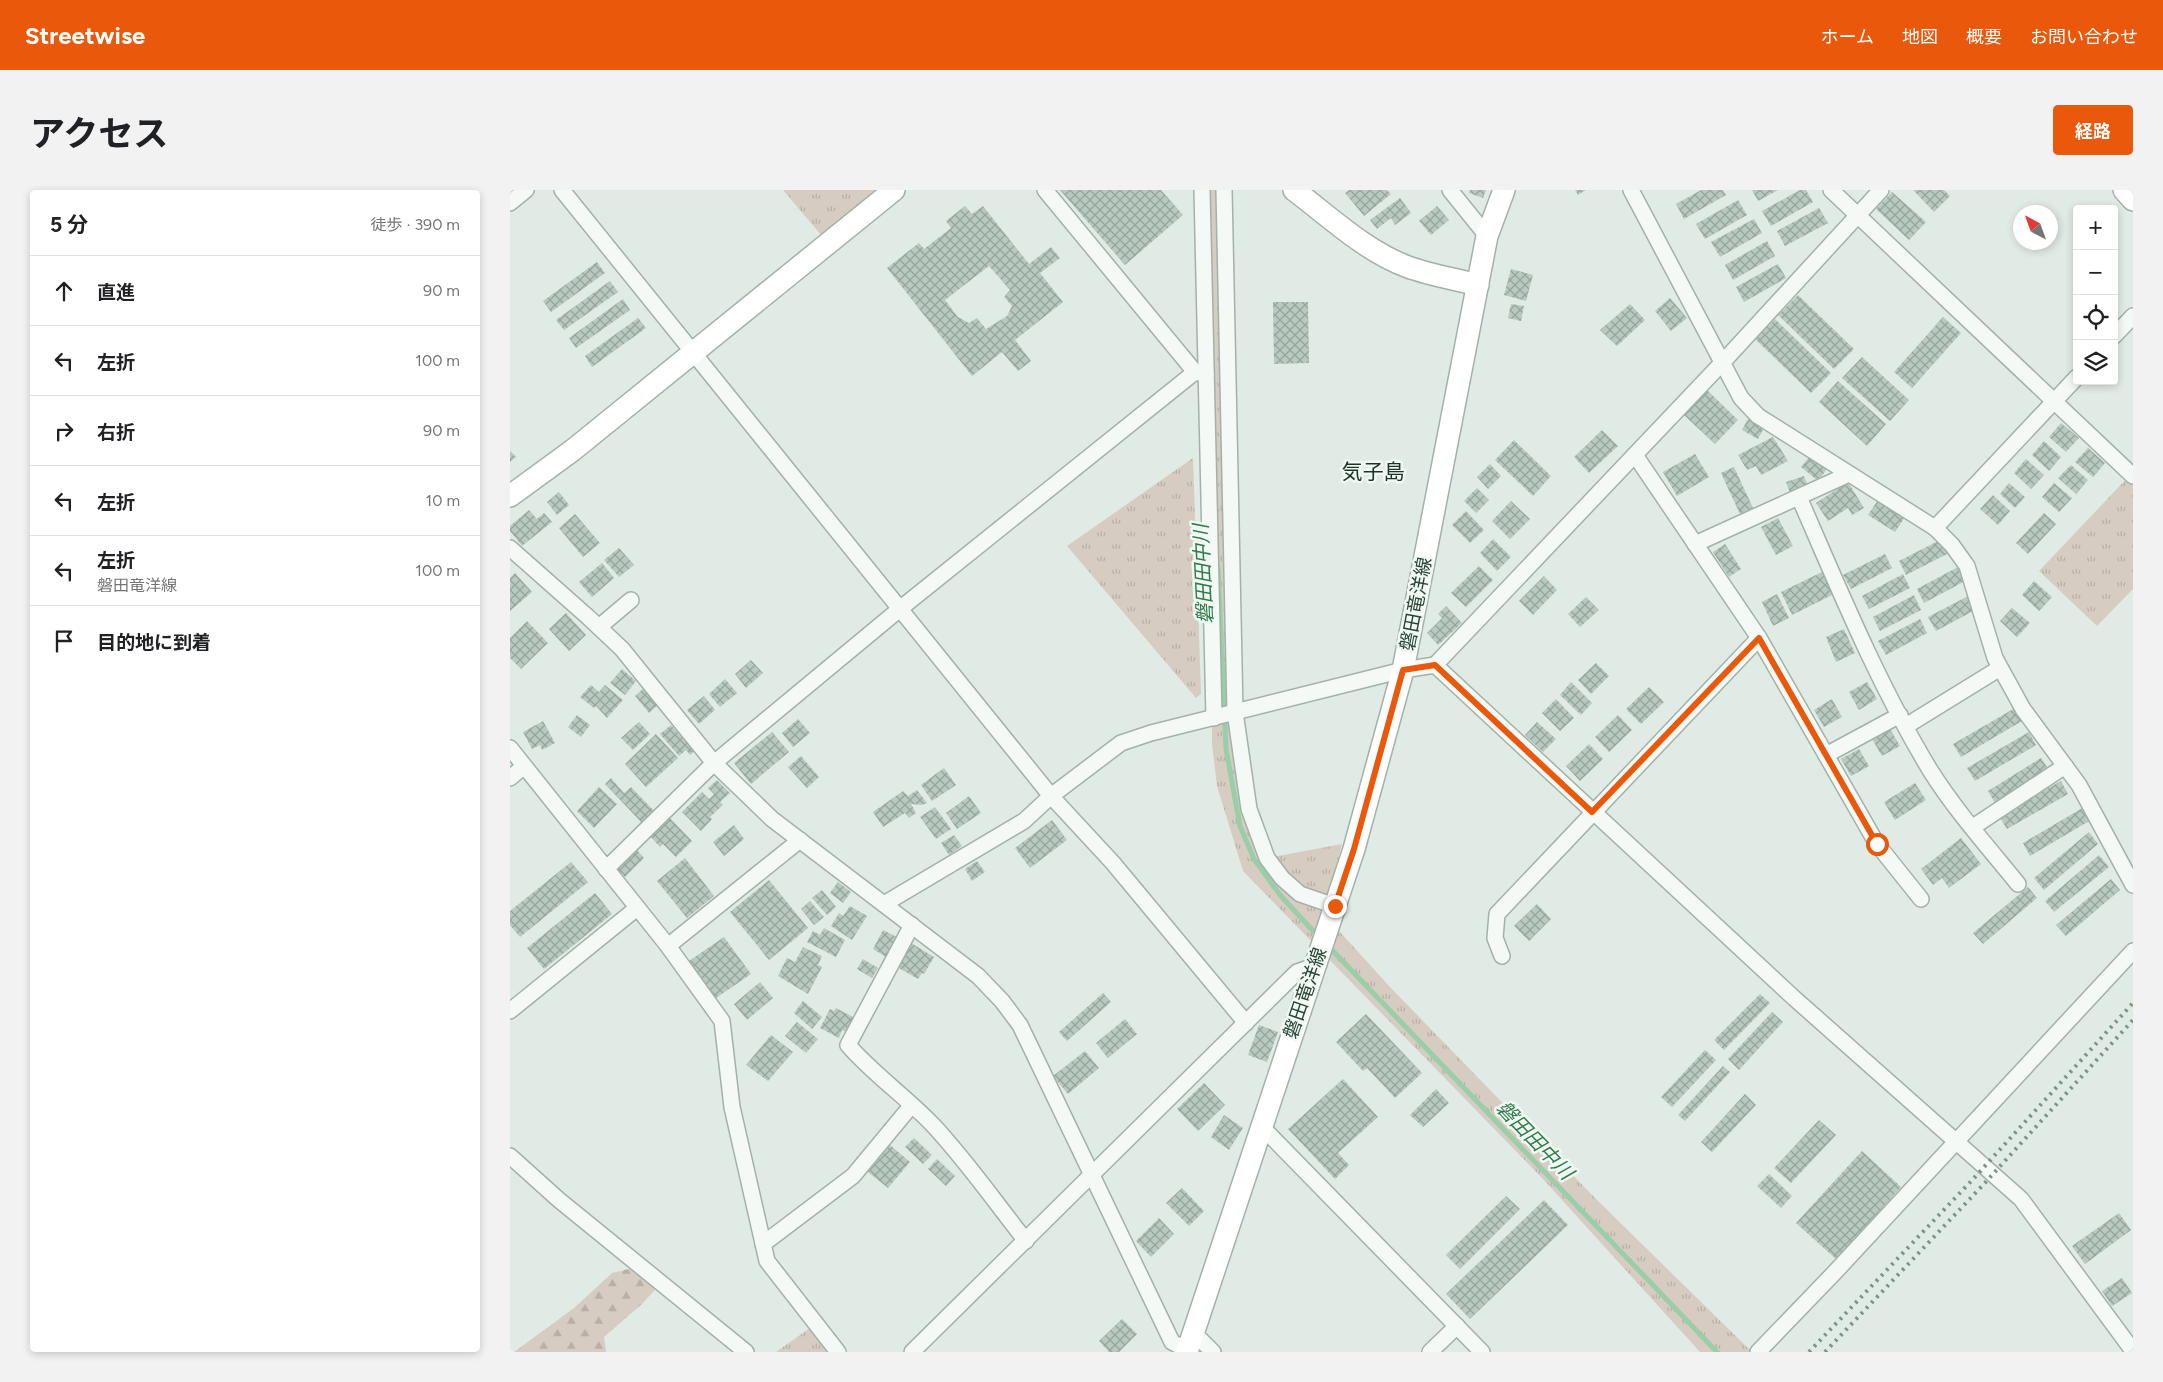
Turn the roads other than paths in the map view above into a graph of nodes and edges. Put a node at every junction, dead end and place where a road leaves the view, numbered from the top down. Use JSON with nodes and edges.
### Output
{"nodes":[{"id":1,"x":526,"y":190,"type":"edge"},
{"id":2,"x":562,"y":190,"type":"edge"},
{"id":3,"x":894,"y":190,"type":"edge"},
{"id":4,"x":1045,"y":190,"type":"edge"},
{"id":5,"x":1202,"y":190,"type":"edge"},
{"id":6,"x":1224,"y":190,"type":"edge"},
{"id":7,"x":1294,"y":190,"type":"edge"},
{"id":8,"x":1450,"y":190,"type":"edge"},
{"id":9,"x":1504,"y":190,"type":"edge"},
{"id":10,"x":1631,"y":190,"type":"edge"},
{"id":11,"x":1831,"y":190,"type":"edge"},
{"id":12,"x":1881,"y":190,"type":"edge"},
{"id":13,"x":2124,"y":190,"type":"edge"},
{"id":14,"x":2133,"y":200,"type":"edge"},
{"id":15,"x":510,"y":203,"type":"edge"},
{"id":16,"x":1858,"y":215,"type":"junction"},
{"id":17,"x":1487,"y":236,"type":"junction"},
{"id":18,"x":1478,"y":285,"type":"junction"},
{"id":19,"x":2133,"y":316,"type":"edge"},
{"id":20,"x":2118,"y":332,"type":"edge"},
{"id":21,"x":693,"y":352,"type":"junction"},
{"id":22,"x":1722,"y":363,"type":"junction"},
{"id":23,"x":1200,"y":373,"type":"junction"},
{"id":24,"x":2073,"y":381,"type":"edge"},
{"id":25,"x":2054,"y":401,"type":"junction"},
{"id":26,"x":1635,"y":455,"type":"junction"},
{"id":27,"x":1849,"y":474,"type":"junction"},
{"id":28,"x":2133,"y":476,"type":"edge"},
{"id":29,"x":510,"y":496,"type":"edge"},
{"id":30,"x":1799,"y":497,"type":"junction"},
{"id":31,"x":1935,"y":528,"type":"junction"},
{"id":32,"x":1695,"y":544,"type":"junction"},
{"id":33,"x":510,"y":548,"type":"edge"},
{"id":34,"x":631,"y":600,"type":"dead end"},
{"id":35,"x":901,"y":608,"type":"junction"},
{"id":36,"x":599,"y":627,"type":"junction"},
{"id":37,"x":1759,"y":638,"type":"junction"},
{"id":38,"x":1435,"y":665,"type":"junction"},
{"id":39,"x":2000,"y":668,"type":"junction"},
{"id":40,"x":1403,"y":670,"type":"junction"},
{"id":41,"x":1235,"y":712,"type":"junction"},
{"id":42,"x":1214,"y":718,"type":"junction"},
{"id":43,"x":1903,"y":720,"type":"junction"},
{"id":44,"x":510,"y":748,"type":"edge"},
{"id":45,"x":1826,"y":755,"type":"junction"},
{"id":46,"x":714,"y":763,"type":"junction"},
{"id":47,"x":2065,"y":766,"type":"junction"},
{"id":48,"x":523,"y":767,"type":"junction"},
{"id":49,"x":510,"y":778,"type":"edge"},
{"id":50,"x":1051,"y":796,"type":"junction"},
{"id":51,"x":1592,"y":812,"type":"junction"},
{"id":52,"x":1972,"y":828,"type":"junction"},
{"id":53,"x":800,"y":840,"type":"junction"},
{"id":54,"x":606,"y":870,"type":"junction"},
{"id":55,"x":2018,"y":884,"type":"dead end"},
{"id":56,"x":2133,"y":885,"type":"edge"},
{"id":57,"x":1921,"y":899,"type":"dead end"},
{"id":58,"x":884,"y":904,"type":"junction"},
{"id":59,"x":1335,"y":906,"type":"junction"},
{"id":60,"x":637,"y":908,"type":"junction"},
{"id":61,"x":912,"y":925,"type":"junction"},
{"id":62,"x":668,"y":946,"type":"junction"},
{"id":63,"x":2133,"y":951,"type":"edge"},
{"id":64,"x":1502,"y":956,"type":"dead end"},
{"id":65,"x":1314,"y":966,"type":"junction"},
{"id":66,"x":510,"y":1010,"type":"edge"},
{"id":67,"x":1246,"y":1023,"type":"junction"},
{"id":68,"x":912,"y":1106,"type":"junction"},
{"id":69,"x":1261,"y":1126,"type":"junction"},
{"id":70,"x":1956,"y":1140,"type":"junction"},
{"id":71,"x":510,"y":1156,"type":"edge"},
{"id":72,"x":1091,"y":1173,"type":"junction"},
{"id":73,"x":1026,"y":1241,"type":"junction"},
{"id":74,"x":763,"y":1244,"type":"junction"},
{"id":75,"x":1457,"y":1326,"type":"junction"},
{"id":76,"x":1189,"y":1345,"type":"edge"},
{"id":77,"x":2133,"y":1351,"type":"edge"},
{"id":78,"x":746,"y":1352,"type":"edge"},
{"id":79,"x":838,"y":1352,"type":"edge"},
{"id":80,"x":912,"y":1352,"type":"edge"},
{"id":81,"x":1213,"y":1352,"type":"edge"},
{"id":82,"x":1430,"y":1352,"type":"edge"},
{"id":83,"x":1482,"y":1352,"type":"edge"},
{"id":84,"x":1758,"y":1352,"type":"edge"}],
"edges":[{"from":1,"to":15,"type":"street"},
{"from":2,"to":21,"type":"street"},
{"from":3,"to":21,"type":"main road"},
{"from":4,"to":23,"type":"street"},
{"from":5,"to":23,"type":"street"},
{"from":6,"to":41,"type":"street"},
{"from":7,"to":18,"type":"main road"},
{"from":8,"to":17,"type":"street"},
{"from":9,"to":17,"type":"main road","name":"磐田竜洋線"},
{"from":10,"to":22,"type":"street"},
{"from":11,"to":16,"type":"street"},
{"from":12,"to":16,"type":"street"},
{"from":13,"to":14,"type":"main road"},
{"from":16,"to":22,"type":"street"},
{"from":16,"to":25,"type":"street"},
{"from":17,"to":18,"type":"main road","name":"磐田竜洋線"},
{"from":18,"to":40,"type":"main road","name":"磐田竜洋線"},
{"from":19,"to":20,"type":"street"},
{"from":21,"to":29,"type":"main road"},
{"from":21,"to":35,"type":"street"},
{"from":22,"to":26,"type":"street"},
{"from":22,"to":27,"type":"street"},
{"from":23,"to":35,"type":"street"},
{"from":23,"to":42,"type":"street"},
{"from":24,"to":25,"type":"street"},
{"from":25,"to":28,"type":"street"},
{"from":25,"to":31,"type":"street"},
{"from":26,"to":32,"type":"street"},
{"from":26,"to":38,"type":"street"},
{"from":27,"to":30,"type":"street"},
{"from":27,"to":31,"type":"street"},
{"from":30,"to":32,"type":"street"},
{"from":30,"to":43,"type":"street"},
{"from":31,"to":39,"type":"street"},
{"from":32,"to":37,"type":"street"},
{"from":33,"to":36,"type":"street"},
{"from":34,"to":36,"type":"street"},
{"from":35,"to":46,"type":"street"},
{"from":35,"to":50,"type":"street"},
{"from":36,"to":46,"type":"street"},
{"from":37,"to":45,"type":"street"},
{"from":37,"to":51,"type":"street"},
{"from":38,"to":40,"type":"street"},
{"from":38,"to":51,"type":"street"},
{"from":39,"to":43,"type":"street"},
{"from":39,"to":47,"type":"street"},
{"from":40,"to":41,"type":"street"},
{"from":40,"to":59,"type":"main road","name":"磐田竜洋線"},
{"from":41,"to":42,"type":"street"},
{"from":41,"to":59,"type":"street"},
{"from":42,"to":50,"type":"street"},
{"from":43,"to":45,"type":"street"},
{"from":43,"to":52,"type":"street"},
{"from":44,"to":48,"type":"street"},
{"from":45,"to":57,"type":"street"},
{"from":46,"to":53,"type":"street"},
{"from":46,"to":54,"type":"street"},
{"from":47,"to":52,"type":"street"},
{"from":47,"to":56,"type":"street"},
{"from":48,"to":49,"type":"street"},
{"from":48,"to":54,"type":"street"},
{"from":50,"to":58,"type":"street"},
{"from":50,"to":67,"type":"street"},
{"from":51,"to":64,"type":"street"},
{"from":51,"to":70,"type":"street"},
{"from":52,"to":55,"type":"street"},
{"from":53,"to":58,"type":"street"},
{"from":53,"to":62,"type":"street"},
{"from":54,"to":60,"type":"street"},
{"from":58,"to":61,"type":"street"},
{"from":59,"to":65,"type":"main road","name":"磐田竜洋線"},
{"from":60,"to":62,"type":"street"},
{"from":60,"to":66,"type":"street"},
{"from":61,"to":68,"type":"street"},
{"from":61,"to":72,"type":"street"},
{"from":62,"to":74,"type":"street"},
{"from":63,"to":70,"type":"street"},
{"from":65,"to":67,"type":"street"},
{"from":65,"to":69,"type":"main road","name":"磐田竜洋線"},
{"from":67,"to":72,"type":"street"},
{"from":68,"to":73,"type":"street"},
{"from":68,"to":74,"type":"street"},
{"from":69,"to":75,"type":"street"},
{"from":69,"to":76,"type":"main road","name":"磐田竜洋線"},
{"from":70,"to":77,"type":"street"},
{"from":70,"to":84,"type":"street"},
{"from":71,"to":78,"type":"street"},
{"from":72,"to":73,"type":"street"},
{"from":72,"to":76,"type":"street"},
{"from":73,"to":80,"type":"street"},
{"from":74,"to":79,"type":"street"},
{"from":75,"to":82,"type":"street"},
{"from":75,"to":83,"type":"street"},
{"from":76,"to":81,"type":"street"}]}
